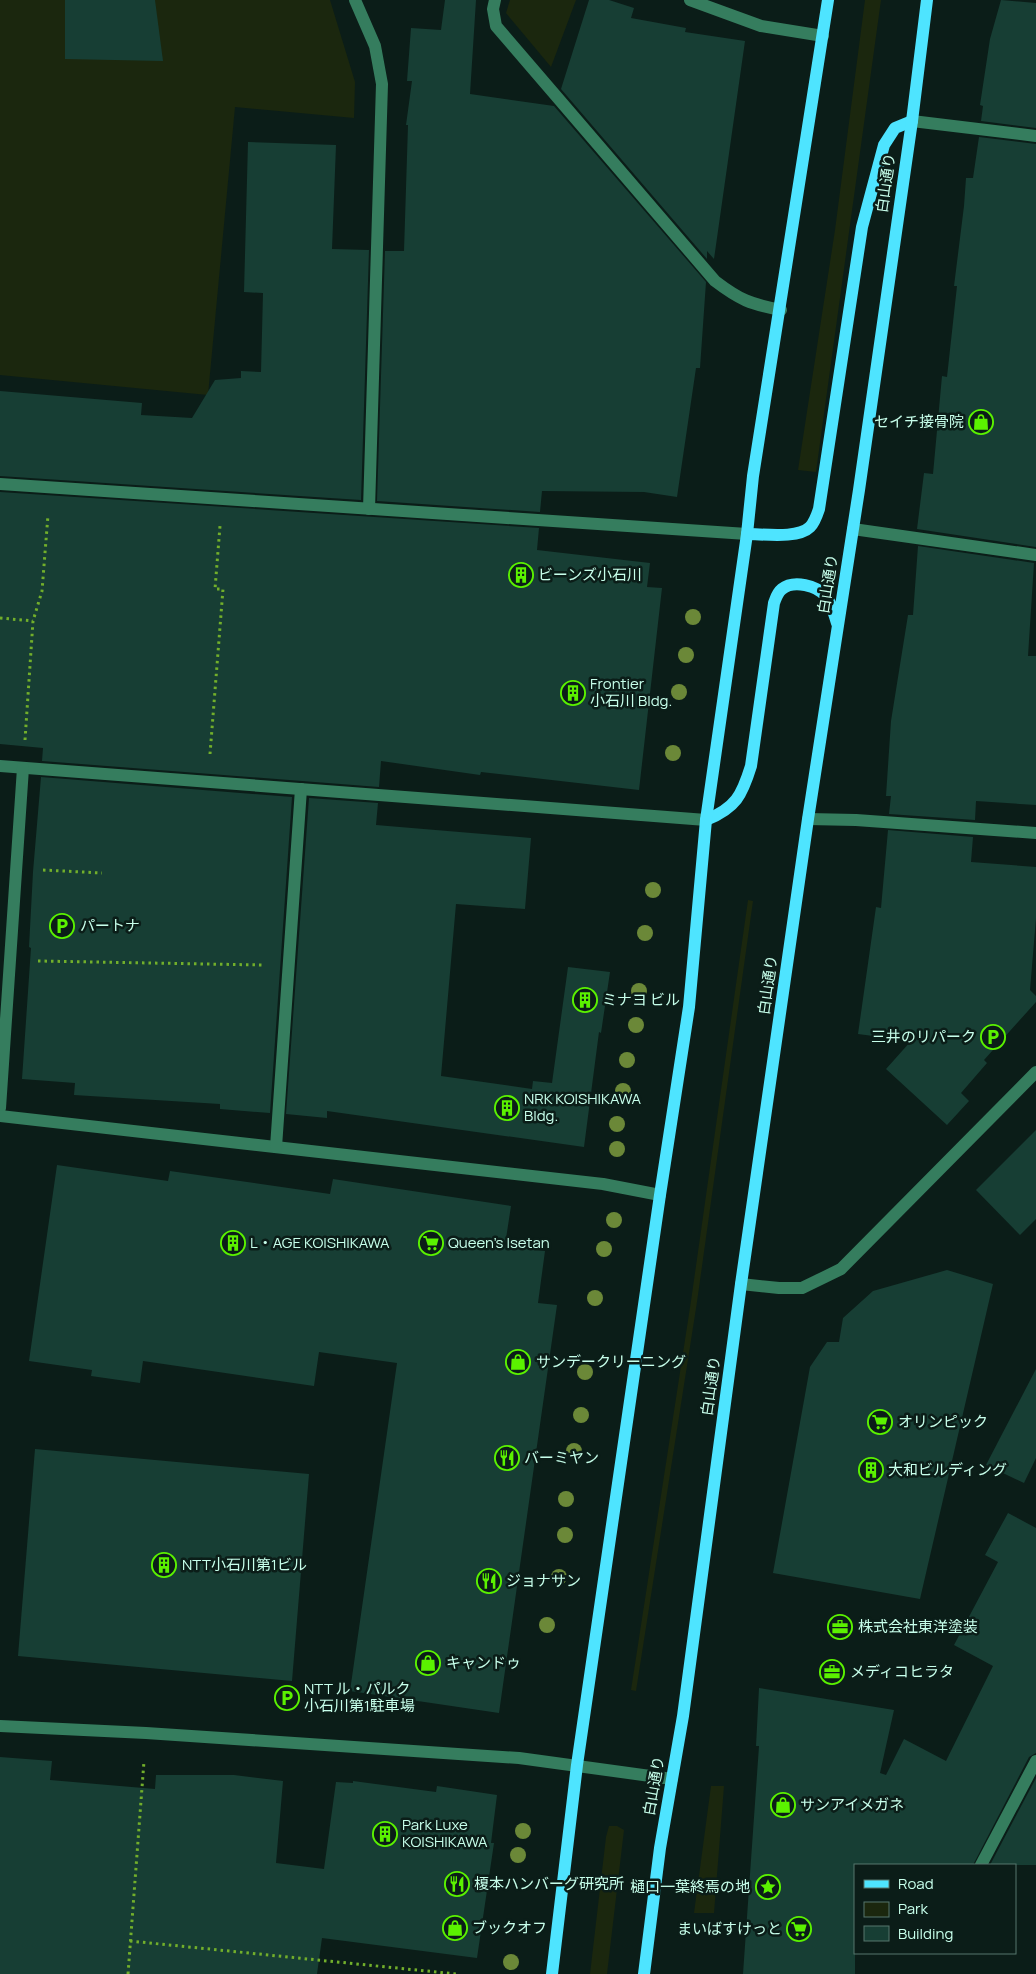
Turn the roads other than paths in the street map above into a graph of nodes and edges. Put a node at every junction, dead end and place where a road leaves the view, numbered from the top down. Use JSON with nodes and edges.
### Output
{"nodes":[{"id":1,"x":495,"y":0,"type":"edge"},
{"id":2,"x":690,"y":0,"type":"edge"},
{"id":3,"x":828,"y":0,"type":"edge"},
{"id":4,"x":927,"y":0,"type":"edge"},
{"id":5,"x":359,"y":2,"type":"edge"},
{"id":6,"x":823,"y":36,"type":"junction"},
{"id":7,"x":912,"y":121,"type":"junction"},
{"id":8,"x":1036,"y":136,"type":"edge"},
{"id":9,"x":781,"y":310,"type":"junction"},
{"id":10,"x":0,"y":484,"type":"edge"},
{"id":11,"x":369,"y":509,"type":"junction"},
{"id":12,"x":853,"y":529,"type":"junction"},
{"id":13,"x":747,"y":534,"type":"junction"},
{"id":14,"x":1036,"y":555,"type":"edge"},
{"id":15,"x":838,"y":627,"type":"junction"},
{"id":16,"x":0,"y":766,"type":"edge"},
{"id":17,"x":23,"y":768,"type":"junction"},
{"id":18,"x":302,"y":789,"type":"junction"},
{"id":19,"x":808,"y":819,"type":"junction"},
{"id":20,"x":706,"y":820,"type":"junction"},
{"id":21,"x":1036,"y":833,"type":"edge"},
{"id":22,"x":1036,"y":1072,"type":"edge"},
{"id":23,"x":0,"y":1108,"type":"edge"},
{"id":24,"x":0,"y":1116,"type":"edge"},
{"id":25,"x":276,"y":1147,"type":"junction"},
{"id":26,"x":660,"y":1195,"type":"junction"},
{"id":27,"x":741,"y":1284,"type":"junction"},
{"id":28,"x":0,"y":1726,"type":"edge"},
{"id":29,"x":1036,"y":1761,"type":"edge"},
{"id":30,"x":577,"y":1765,"type":"junction"},
{"id":31,"x":672,"y":1779,"type":"junction"},
{"id":32,"x":982,"y":1864,"type":"edge"},
{"id":33,"x":552,"y":1974,"type":"edge"},
{"id":34,"x":644,"y":1974,"type":"edge"}],
"edges":[{"from":1,"to":9,"type":"street"},
{"from":2,"to":6,"type":"street"},
{"from":3,"to":6,"type":"main road"},
{"from":4,"to":7,"type":"main road","name":"白山通り"},
{"from":5,"to":11,"type":"street"},
{"from":6,"to":9,"type":"main road"},
{"from":7,"to":8,"type":"street"},
{"from":7,"to":12,"type":"main road","name":"白山通り"},
{"from":7,"to":13,"type":"main road"},
{"from":9,"to":13,"type":"main road"},
{"from":10,"to":11,"type":"street"},
{"from":11,"to":13,"type":"street"},
{"from":12,"to":14,"type":"street"},
{"from":12,"to":15,"type":"main road","name":"白山通り"},
{"from":13,"to":20,"type":"main road"},
{"from":15,"to":19,"type":"main road","name":"白山通り"},
{"from":15,"to":20,"type":"main road"},
{"from":16,"to":17,"type":"street"},
{"from":17,"to":18,"type":"street"},
{"from":17,"to":23,"type":"street"},
{"from":18,"to":20,"type":"street"},
{"from":18,"to":25,"type":"street"},
{"from":19,"to":21,"type":"street"},
{"from":19,"to":27,"type":"main road","name":"白山通り"},
{"from":20,"to":26,"type":"main road"},
{"from":22,"to":27,"type":"street"},
{"from":24,"to":25,"type":"street"},
{"from":25,"to":26,"type":"street"},
{"from":26,"to":30,"type":"main road"},
{"from":27,"to":31,"type":"main road","name":"白山通り"},
{"from":28,"to":30,"type":"street"},
{"from":29,"to":32,"type":"street"},
{"from":30,"to":31,"type":"street"},
{"from":30,"to":33,"type":"main road"},
{"from":31,"to":34,"type":"main road","name":"白山通り"}]}
